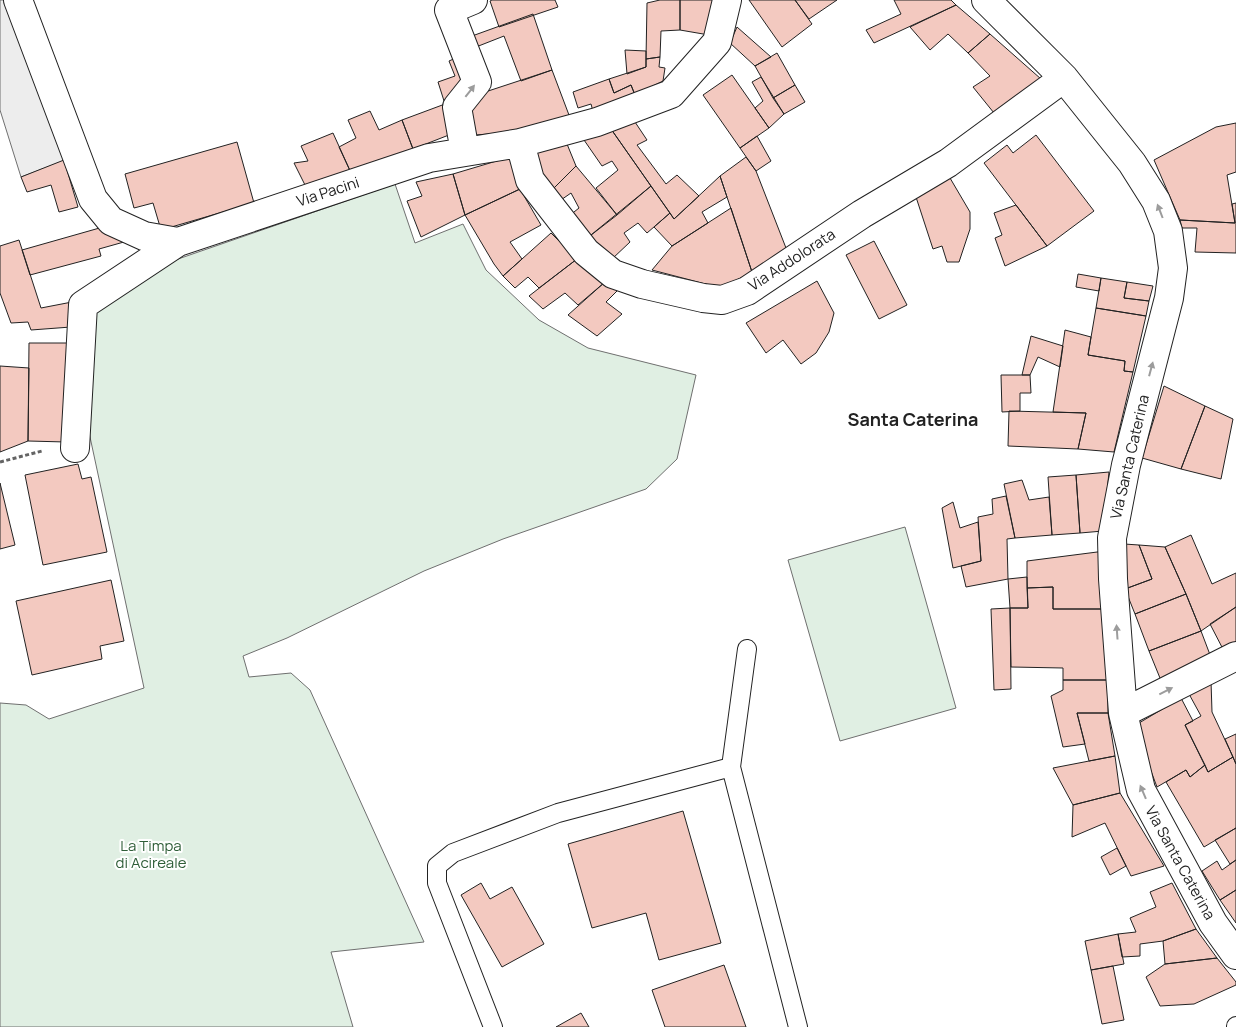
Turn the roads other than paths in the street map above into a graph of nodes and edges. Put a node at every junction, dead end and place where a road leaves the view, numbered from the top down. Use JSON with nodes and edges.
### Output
{"nodes":[{"id":1,"x":18,"y":0,"type":"edge"},
{"id":2,"x":473,"y":0,"type":"edge"},
{"id":3,"x":727,"y":0,"type":"edge"},
{"id":4,"x":986,"y":0,"type":"edge"},
{"id":5,"x":1064,"y":78,"type":"junction"},
{"id":6,"x":520,"y":143,"type":"junction"},
{"id":7,"x":465,"y":152,"type":"junction"},
{"id":8,"x":178,"y":242,"type":"junction"},
{"id":9,"x":75,"y":448,"type":"road end"},
{"id":10,"x":747,"y":649,"type":"dead end"},
{"id":11,"x":1236,"y":656,"type":"edge"},
{"id":12,"x":1123,"y":713,"type":"junction"},
{"id":13,"x":731,"y":767,"type":"junction"},
{"id":14,"x":1236,"y":956,"type":"edge"},
{"id":15,"x":493,"y":1027,"type":"edge"},
{"id":16,"x":798,"y":1027,"type":"edge"}],
"edges":[{"from":1,"to":8,"type":"street","name":"Via Pacini"},
{"from":7,"to":2,"type":"street","one_way":true},
{"from":3,"to":6,"type":"street","name":"Via Pacini"},
{"from":4,"to":5,"type":"street","name":"Via Santa Caterina"},
{"from":5,"to":6,"type":"street","name":"Via Addolorata"},
{"from":12,"to":5,"type":"street","name":"Via Santa Caterina","one_way":true},
{"from":6,"to":7,"type":"street","name":"Via Pacini"},
{"from":7,"to":8,"type":"street","name":"Via Pacini"},
{"from":8,"to":9,"type":"street"},
{"from":10,"to":13,"type":"lane"},
{"from":12,"to":11,"type":"street","one_way":true},
{"from":14,"to":12,"type":"street","name":"Via Santa Caterina","one_way":true},
{"from":13,"to":15,"type":"lane"},
{"from":13,"to":16,"type":"lane"}]}
